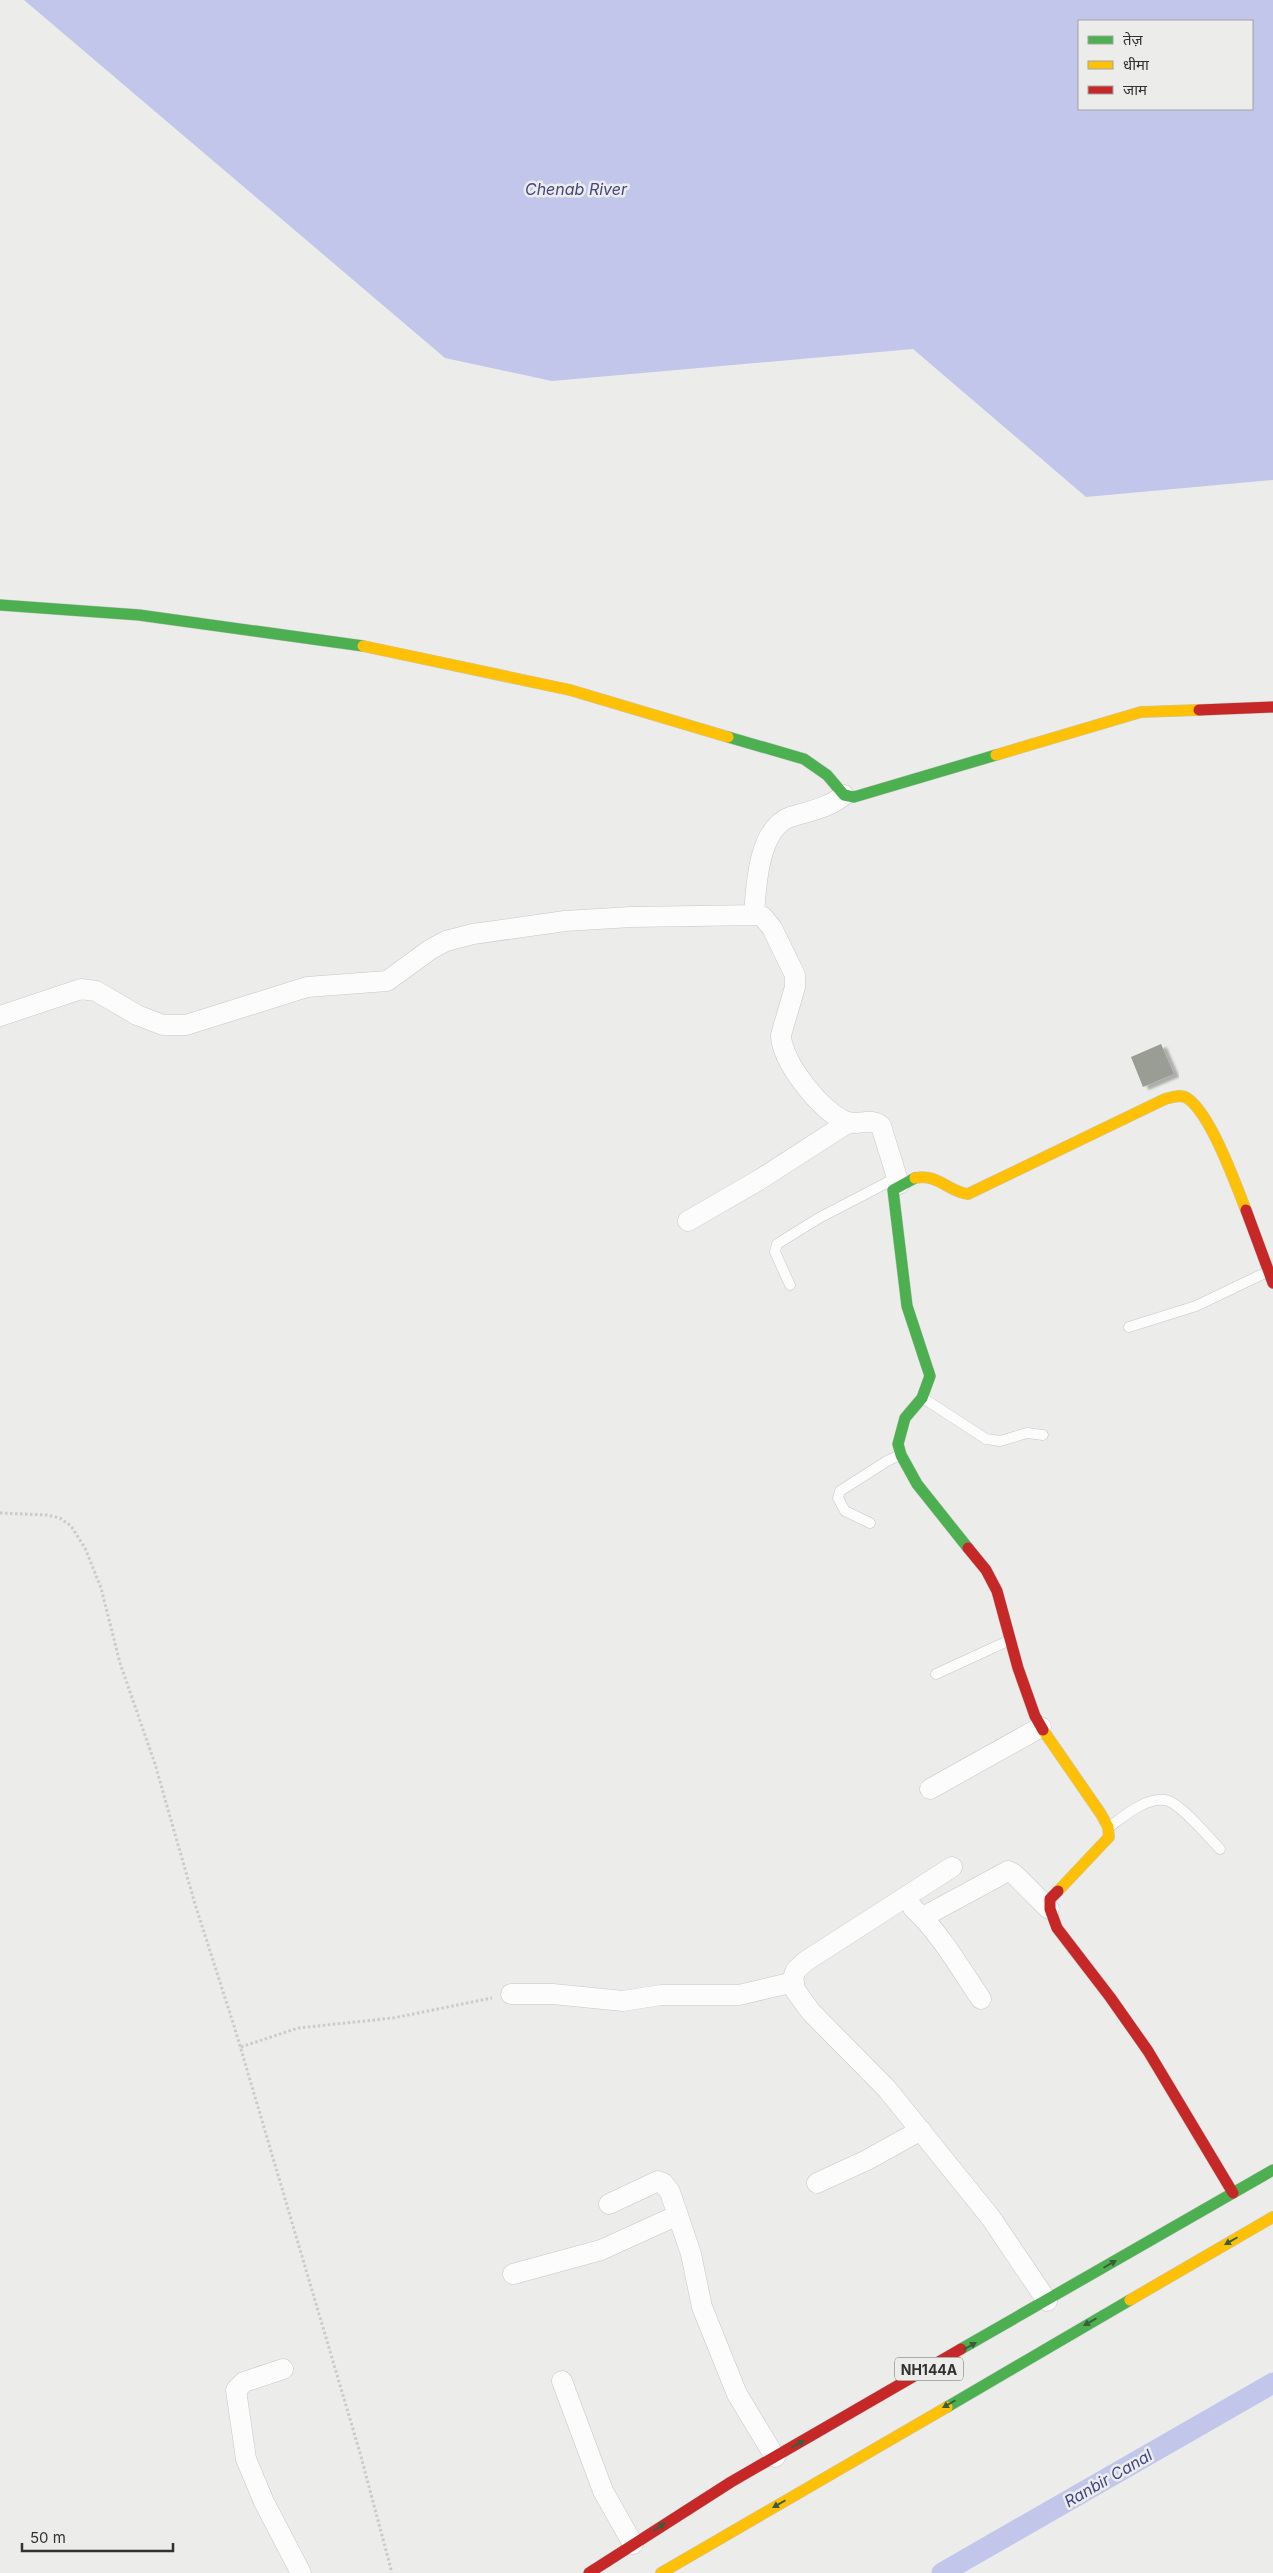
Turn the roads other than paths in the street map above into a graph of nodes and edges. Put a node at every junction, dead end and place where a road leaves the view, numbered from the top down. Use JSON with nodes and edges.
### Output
{"nodes":[{"id":1,"x":0,"y":605,"type":"edge"},
{"id":2,"x":1273,"y":707,"type":"edge"},
{"id":3,"x":844,"y":795,"type":"junction"},
{"id":4,"x":754,"y":915,"type":"junction"},
{"id":5,"x":0,"y":1016,"type":"edge"},
{"id":6,"x":849,"y":1122,"type":"junction"},
{"id":7,"x":898,"y":1181,"type":"junction"},
{"id":8,"x":688,"y":1221,"type":"dead end"},
{"id":9,"x":1268,"y":1271,"type":"junction"},
{"id":10,"x":1273,"y":1283,"type":"edge"},
{"id":11,"x":790,"y":1285,"type":"dead end"},
{"id":12,"x":1129,"y":1327,"type":"dead end"},
{"id":13,"x":922,"y":1398,"type":"junction"},
{"id":14,"x":1043,"y":1435,"type":"dead end"},
{"id":15,"x":901,"y":1455,"type":"junction"},
{"id":16,"x":870,"y":1523,"type":"dead end"},
{"id":17,"x":1011,"y":1640,"type":"junction"},
{"id":18,"x":936,"y":1674,"type":"dead end"},
{"id":19,"x":1041,"y":1727,"type":"junction"},
{"id":20,"x":930,"y":1789,"type":"dead end"},
{"id":21,"x":1108,"y":1827,"type":"junction"},
{"id":22,"x":1220,"y":1849,"type":"dead end"},
{"id":23,"x":952,"y":1867,"type":"dead end"},
{"id":24,"x":902,"y":1898,"type":"junction"},
{"id":25,"x":1049,"y":1909,"type":"junction"},
{"id":26,"x":923,"y":1917,"type":"junction"},
{"id":27,"x":794,"y":1982,"type":"junction"},
{"id":28,"x":511,"y":1994,"type":"road end"},
{"id":29,"x":980,"y":1999,"type":"dead end"},
{"id":30,"x":921,"y":2130,"type":"junction"},
{"id":31,"x":1273,"y":2170,"type":"edge"},
{"id":32,"x":817,"y":2183,"type":"dead end"},
{"id":33,"x":1233,"y":2193,"type":"junction"},
{"id":34,"x":609,"y":2204,"type":"dead end"},
{"id":35,"x":678,"y":2215,"type":"junction"},
{"id":36,"x":1273,"y":2217,"type":"edge"},
{"id":37,"x":513,"y":2274,"type":"dead end"},
{"id":38,"x":1047,"y":2301,"type":"junction"},
{"id":39,"x":283,"y":2369,"type":"dead end"},
{"id":40,"x":562,"y":2382,"type":"dead end"},
{"id":41,"x":775,"y":2457,"type":"junction"},
{"id":42,"x":633,"y":2544,"type":"junction"},
{"id":43,"x":301,"y":2573,"type":"edge"},
{"id":44,"x":589,"y":2573,"type":"edge"},
{"id":45,"x":661,"y":2573,"type":"edge"}],
"edges":[{"from":1,"to":3,"type":"main road"},
{"from":2,"to":3,"type":"main road"},
{"from":3,"to":4,"type":"street"},
{"from":4,"to":5,"type":"street"},
{"from":4,"to":6,"type":"street"},
{"from":6,"to":7,"type":"street"},
{"from":6,"to":8,"type":"street"},
{"from":7,"to":9,"type":"main road"},
{"from":7,"to":11,"type":"lane"},
{"from":7,"to":13,"type":"main road"},
{"from":9,"to":10,"type":"main road"},
{"from":9,"to":12,"type":"lane"},
{"from":13,"to":14,"type":"lane"},
{"from":13,"to":15,"type":"main road"},
{"from":15,"to":16,"type":"lane"},
{"from":15,"to":17,"type":"main road"},
{"from":17,"to":18,"type":"lane"},
{"from":17,"to":19,"type":"main road"},
{"from":19,"to":20,"type":"street"},
{"from":19,"to":21,"type":"main road"},
{"from":21,"to":22,"type":"lane"},
{"from":21,"to":25,"type":"main road"},
{"from":23,"to":24,"type":"street"},
{"from":24,"to":26,"type":"street"},
{"from":24,"to":27,"type":"street"},
{"from":25,"to":26,"type":"street"},
{"from":25,"to":33,"type":"main road"},
{"from":26,"to":29,"type":"street"},
{"from":27,"to":28,"type":"street"},
{"from":27,"to":30,"type":"street"},
{"from":30,"to":32,"type":"street"},
{"from":30,"to":38,"type":"street"},
{"from":31,"to":33,"type":"main road","number":"NH144A"},
{"from":38,"to":33,"type":"main road","number":"NH144A","one_way":true},
{"from":34,"to":35,"type":"street"},
{"from":35,"to":37,"type":"street"},
{"from":35,"to":41,"type":"street"},
{"from":36,"to":45,"type":"main road","number":"NH144A","one_way":true},
{"from":41,"to":38,"type":"main road","number":"NH144A","one_way":true},
{"from":39,"to":43,"type":"street"},
{"from":40,"to":42,"type":"street"},
{"from":42,"to":41,"type":"main road","number":"NH144A","one_way":true},
{"from":42,"to":44,"type":"main road","number":"NH144A"}]}
